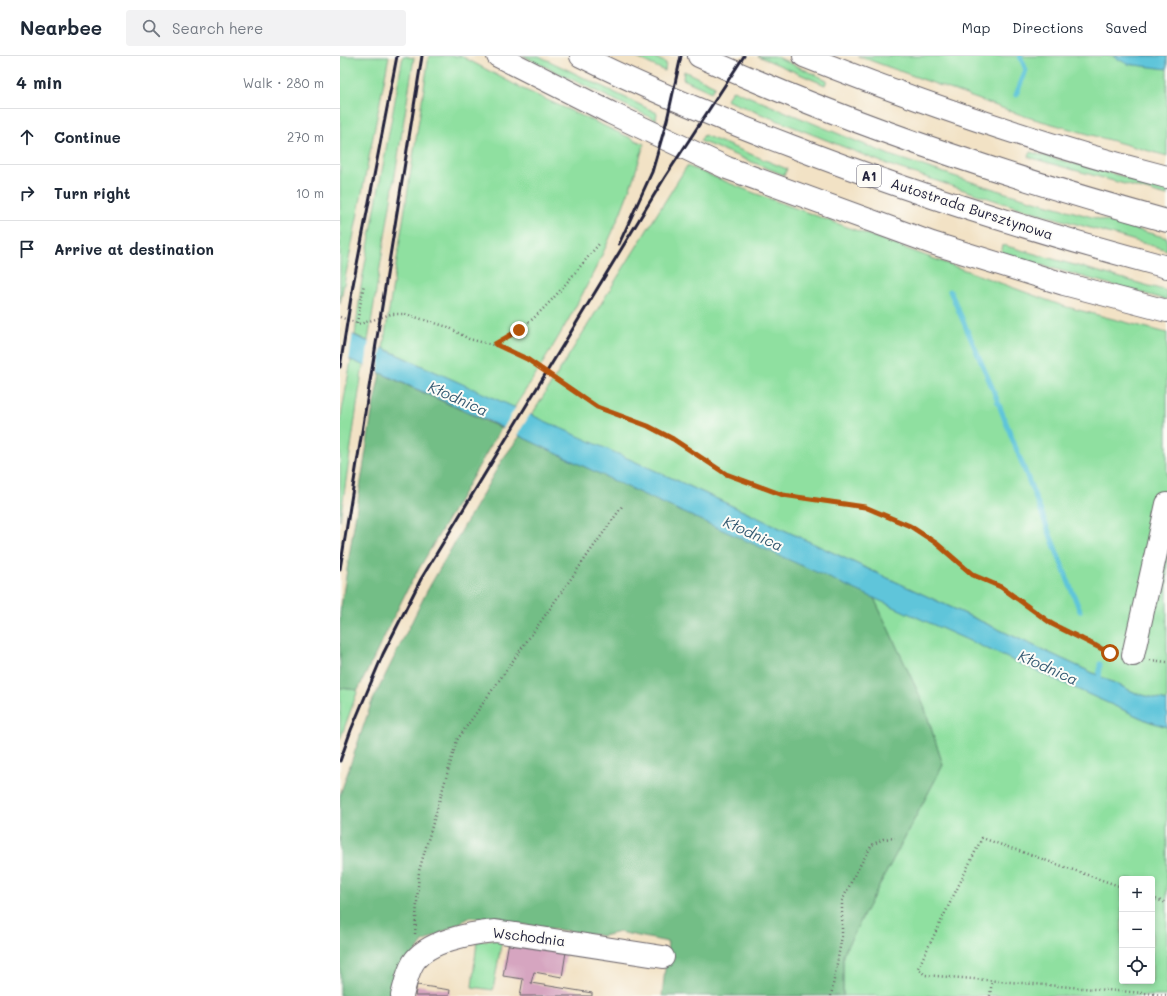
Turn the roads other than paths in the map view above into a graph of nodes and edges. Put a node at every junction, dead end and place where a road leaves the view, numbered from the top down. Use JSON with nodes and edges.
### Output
{"nodes":[{"id":1,"x":498,"y":56,"type":"edge"},
{"id":2,"x":581,"y":56,"type":"edge"},
{"id":3,"x":699,"y":56,"type":"edge"},
{"id":4,"x":804,"y":56,"type":"edge"},
{"id":5,"x":1167,"y":177,"type":"edge"},
{"id":6,"x":1167,"y":221,"type":"edge"},
{"id":7,"x":1167,"y":267,"type":"edge"},
{"id":8,"x":1167,"y":311,"type":"edge"},
{"id":9,"x":1167,"y":504,"type":"edge"},
{"id":10,"x":1133,"y":655,"type":"road end"},
{"id":11,"x":664,"y":957,"type":"dead end"},
{"id":12,"x":402,"y":996,"type":"edge"}],
"edges":[{"from":1,"to":8,"type":"main road"},
{"from":2,"to":7,"type":"main road","name":"Autostrada Bursztynowa","number":"A1"},
{"from":3,"to":6,"type":"main road"},
{"from":4,"to":5,"type":"main road"},
{"from":9,"to":10,"type":"main road"},
{"from":11,"to":12,"type":"main road","name":"Wschodnia"}]}
